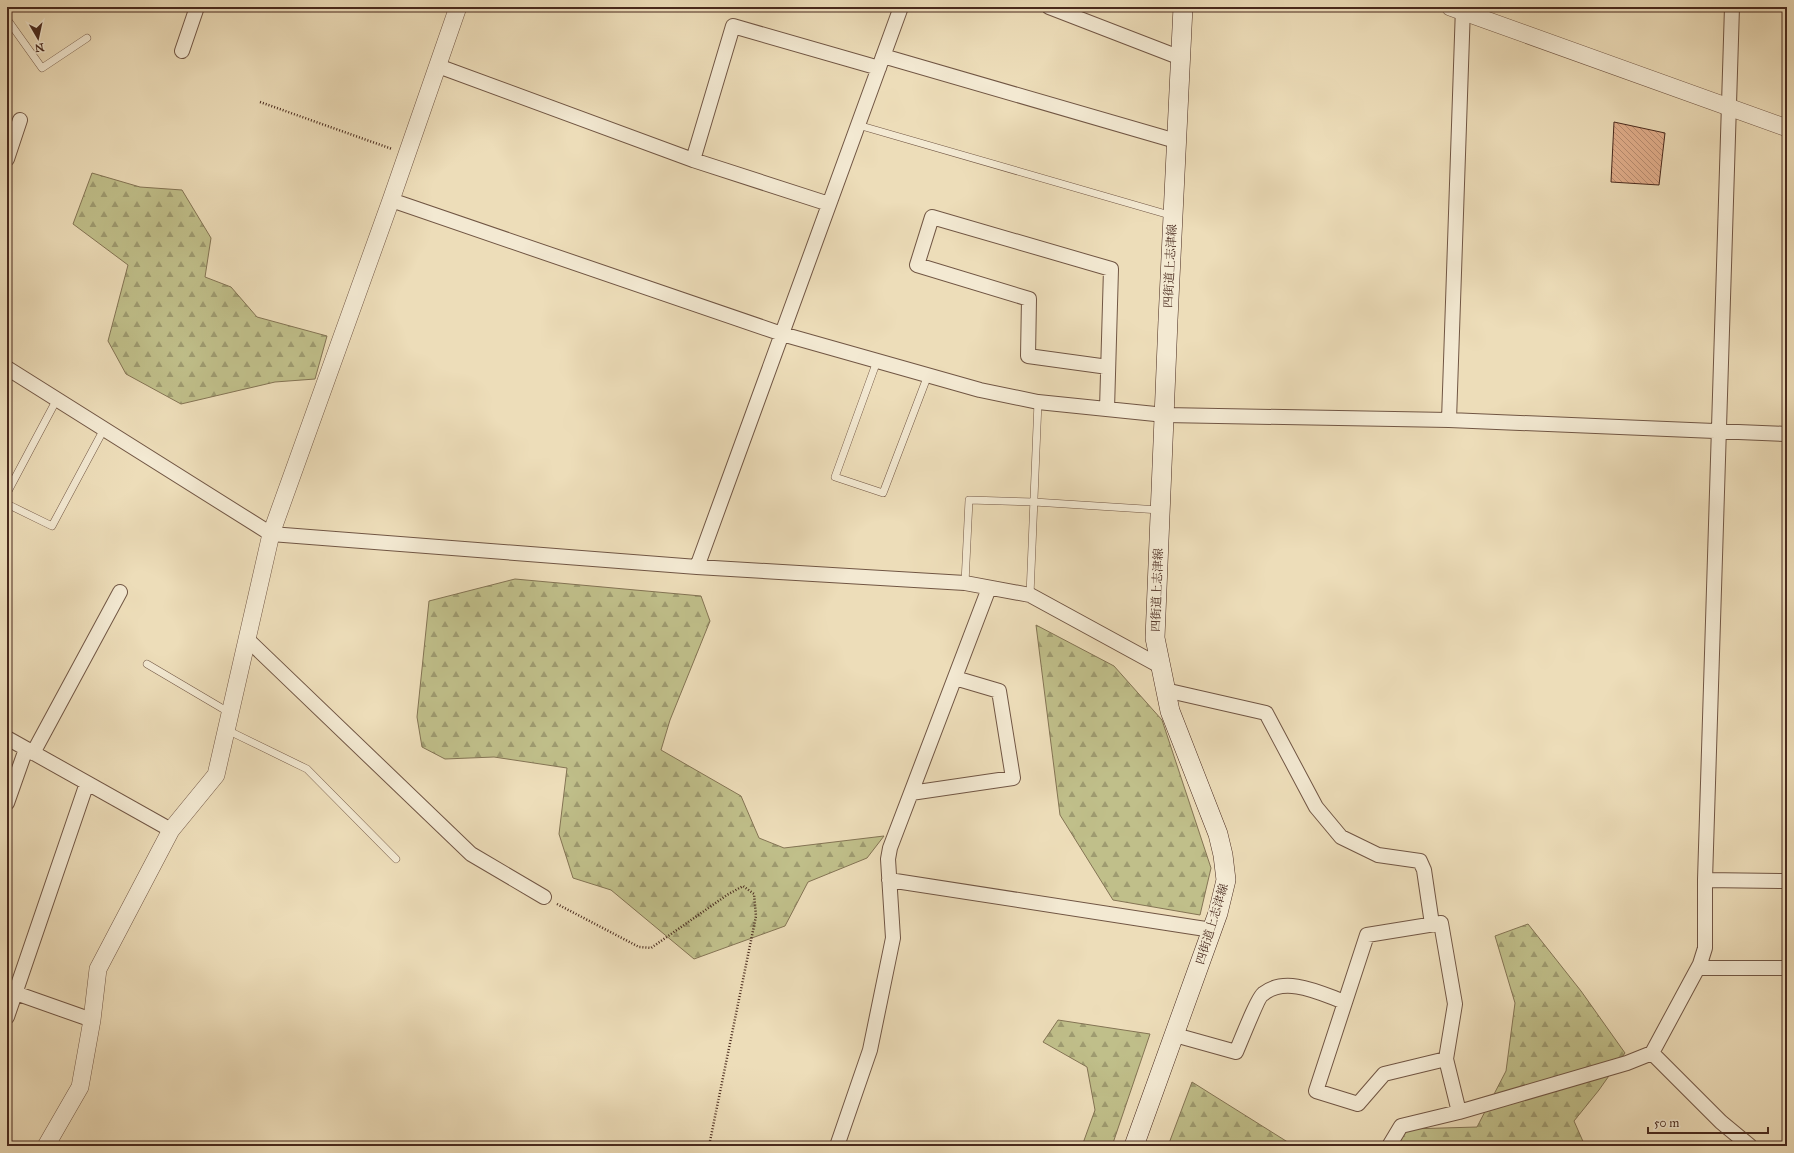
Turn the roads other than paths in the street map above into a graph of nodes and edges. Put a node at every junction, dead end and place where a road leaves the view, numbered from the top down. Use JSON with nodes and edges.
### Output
{"nodes":[{"id":1,"x":197,"y":7,"type":"edge"},
{"id":2,"x":458,"y":7,"type":"edge"},
{"id":3,"x":901,"y":7,"type":"edge"},
{"id":4,"x":1049,"y":7,"type":"edge"},
{"id":5,"x":1183,"y":7,"type":"edge"},
{"id":6,"x":1732,"y":7,"type":"edge"},
{"id":7,"x":1459,"y":9,"type":"edge"},
{"id":8,"x":7,"y":19,"type":"edge"},
{"id":9,"x":87,"y":38,"type":"dead end"},
{"id":10,"x":182,"y":51,"type":"dead end"},
{"id":11,"x":1181,"y":58,"type":"junction"},
{"id":12,"x":881,"y":62,"type":"junction"},
{"id":13,"x":438,"y":66,"type":"junction"},
{"id":14,"x":1729,"y":108,"type":"junction"},
{"id":15,"x":20,"y":120,"type":"dead end"},
{"id":16,"x":858,"y":126,"type":"junction"},
{"id":17,"x":1787,"y":128,"type":"edge"},
{"id":18,"x":1176,"y":141,"type":"junction"},
{"id":19,"x":7,"y":159,"type":"edge"},
{"id":20,"x":693,"y":160,"type":"junction"},
{"id":21,"x":391,"y":200,"type":"junction"},
{"id":22,"x":829,"y":204,"type":"junction"},
{"id":23,"x":1173,"y":216,"type":"junction"},
{"id":24,"x":782,"y":334,"type":"junction"},
{"id":25,"x":877,"y":361,"type":"junction"},
{"id":26,"x":1108,"y":367,"type":"junction"},
{"id":27,"x":7,"y":368,"type":"edge"},
{"id":28,"x":928,"y":375,"type":"junction"},
{"id":29,"x":57,"y":399,"type":"junction"},
{"id":30,"x":1038,"y":402,"type":"junction"},
{"id":31,"x":1107,"y":409,"type":"junction"},
{"id":32,"x":1164,"y":415,"type":"junction"},
{"id":33,"x":1449,"y":420,"type":"junction"},
{"id":34,"x":104,"y":429,"type":"junction"},
{"id":35,"x":1719,"y":432,"type":"junction"},
{"id":36,"x":1787,"y":434,"type":"edge"},
{"id":37,"x":7,"y":493,"type":"edge"},
{"id":38,"x":1034,"y":502,"type":"junction"},
{"id":39,"x":7,"y":504,"type":"edge"},
{"id":40,"x":1160,"y":510,"type":"junction"},
{"id":41,"x":271,"y":534,"type":"junction"},
{"id":42,"x":697,"y":567,"type":"junction"},
{"id":43,"x":965,"y":583,"type":"junction"},
{"id":44,"x":989,"y":588,"type":"junction"},
{"id":45,"x":120,"y":592,"type":"dead end"},
{"id":46,"x":1030,"y":595,"type":"junction"},
{"id":47,"x":247,"y":639,"type":"junction"},
{"id":48,"x":147,"y":664,"type":"dead end"},
{"id":49,"x":1160,"y":666,"type":"junction"},
{"id":50,"x":955,"y":678,"type":"junction"},
{"id":51,"x":1165,"y":690,"type":"junction"},
{"id":52,"x":228,"y":721,"type":"junction"},
{"id":53,"x":7,"y":738,"type":"edge"},
{"id":54,"x":29,"y":751,"type":"junction"},
{"id":55,"x":87,"y":783,"type":"junction"},
{"id":56,"x":911,"y":793,"type":"junction"},
{"id":57,"x":7,"y":803,"type":"edge"},
{"id":58,"x":171,"y":830,"type":"junction"},
{"id":59,"x":396,"y":860,"type":"dead end"},
{"id":60,"x":889,"y":880,"type":"junction"},
{"id":61,"x":1705,"y":880,"type":"junction"},
{"id":62,"x":1787,"y":881,"type":"edge"},
{"id":63,"x":544,"y":897,"type":"road end"},
{"id":64,"x":1432,"y":924,"type":"junction"},
{"id":65,"x":1212,"y":930,"type":"junction"},
{"id":66,"x":1698,"y":968,"type":"junction"},
{"id":67,"x":1787,"y":968,"type":"edge"},
{"id":68,"x":11,"y":992,"type":"edge"},
{"id":69,"x":1345,"y":1002,"type":"junction"},
{"id":70,"x":7,"y":1017,"type":"edge"},
{"id":71,"x":92,"y":1020,"type":"junction"},
{"id":72,"x":1175,"y":1035,"type":"junction"},
{"id":73,"x":1652,"y":1053,"type":"junction"},
{"id":74,"x":1446,"y":1059,"type":"junction"},
{"id":75,"x":1459,"y":1112,"type":"junction"},
{"id":76,"x":46,"y":1146,"type":"edge"},
{"id":77,"x":837,"y":1146,"type":"edge"},
{"id":78,"x":1134,"y":1146,"type":"edge"},
{"id":79,"x":1389,"y":1146,"type":"edge"},
{"id":80,"x":1750,"y":1146,"type":"edge"}],
"edges":[{"from":1,"to":10,"type":"street"},
{"from":2,"to":13,"type":"street"},
{"from":3,"to":12,"type":"street"},
{"from":4,"to":11,"type":"street"},
{"from":5,"to":11,"type":"main road","name":"四街道上志津線"},
{"from":6,"to":14,"type":"street"},
{"from":7,"to":14,"type":"street"},
{"from":7,"to":33,"type":"street"},
{"from":8,"to":9,"type":"lane"},
{"from":11,"to":18,"type":"main road","name":"四街道上志津線"},
{"from":12,"to":16,"type":"street"},
{"from":12,"to":18,"type":"street"},
{"from":12,"to":20,"type":"street"},
{"from":13,"to":20,"type":"street"},
{"from":13,"to":21,"type":"street"},
{"from":14,"to":17,"type":"street"},
{"from":14,"to":35,"type":"street"},
{"from":15,"to":19,"type":"street"},
{"from":16,"to":22,"type":"street"},
{"from":16,"to":23,"type":"lane"},
{"from":18,"to":23,"type":"main road","name":"四街道上志津線"},
{"from":20,"to":22,"type":"street"},
{"from":21,"to":24,"type":"street"},
{"from":21,"to":41,"type":"street"},
{"from":22,"to":24,"type":"street"},
{"from":23,"to":32,"type":"main road","name":"四街道上志津線"},
{"from":24,"to":25,"type":"street"},
{"from":24,"to":42,"type":"street"},
{"from":25,"to":28,"type":"street"},
{"from":25,"to":28,"type":"lane"},
{"from":26,"to":26,"type":"street"},
{"from":26,"to":31,"type":"street"},
{"from":27,"to":29,"type":"street"},
{"from":28,"to":30,"type":"street"},
{"from":29,"to":34,"type":"street"},
{"from":29,"to":37,"type":"lane"},
{"from":30,"to":31,"type":"street"},
{"from":30,"to":38,"type":"lane"},
{"from":31,"to":32,"type":"street"},
{"from":32,"to":33,"type":"street"},
{"from":32,"to":40,"type":"main road","name":"四街道上志津線"},
{"from":33,"to":35,"type":"street"},
{"from":34,"to":39,"type":"lane"},
{"from":34,"to":41,"type":"street"},
{"from":35,"to":36,"type":"street"},
{"from":35,"to":61,"type":"street"},
{"from":38,"to":40,"type":"lane"},
{"from":38,"to":43,"type":"lane"},
{"from":38,"to":46,"type":"lane"},
{"from":40,"to":49,"type":"main road","name":"四街道上志津線"},
{"from":41,"to":42,"type":"street"},
{"from":41,"to":47,"type":"street"},
{"from":42,"to":43,"type":"street"},
{"from":43,"to":44,"type":"street"},
{"from":44,"to":46,"type":"street"},
{"from":44,"to":50,"type":"street"},
{"from":45,"to":54,"type":"street"},
{"from":46,"to":49,"type":"street"},
{"from":47,"to":52,"type":"street"},
{"from":47,"to":63,"type":"street"},
{"from":48,"to":52,"type":"lane"},
{"from":49,"to":51,"type":"main road","name":"四街道上志津線"},
{"from":50,"to":56,"type":"street"},
{"from":50,"to":56,"type":"street"},
{"from":51,"to":64,"type":"street"},
{"from":51,"to":65,"type":"main road","name":"四街道上志津線"},
{"from":52,"to":58,"type":"street"},
{"from":52,"to":59,"type":"lane"},
{"from":53,"to":54,"type":"street"},
{"from":54,"to":55,"type":"street"},
{"from":54,"to":57,"type":"street"},
{"from":55,"to":58,"type":"street"},
{"from":55,"to":68,"type":"street"},
{"from":56,"to":60,"type":"street"},
{"from":58,"to":71,"type":"street"},
{"from":60,"to":65,"type":"street"},
{"from":60,"to":77,"type":"street"},
{"from":61,"to":62,"type":"street"},
{"from":61,"to":66,"type":"street"},
{"from":64,"to":69,"type":"street"},
{"from":64,"to":74,"type":"street"},
{"from":65,"to":72,"type":"main road","name":"四街道上志津線"},
{"from":66,"to":67,"type":"street"},
{"from":66,"to":73,"type":"street"},
{"from":68,"to":70,"type":"street"},
{"from":68,"to":71,"type":"street"},
{"from":69,"to":72,"type":"street"},
{"from":69,"to":74,"type":"street"},
{"from":71,"to":76,"type":"street"},
{"from":72,"to":78,"type":"main road","name":"四街道上志津線"},
{"from":73,"to":75,"type":"street"},
{"from":73,"to":80,"type":"street"},
{"from":74,"to":75,"type":"street"},
{"from":75,"to":79,"type":"street"}]}
